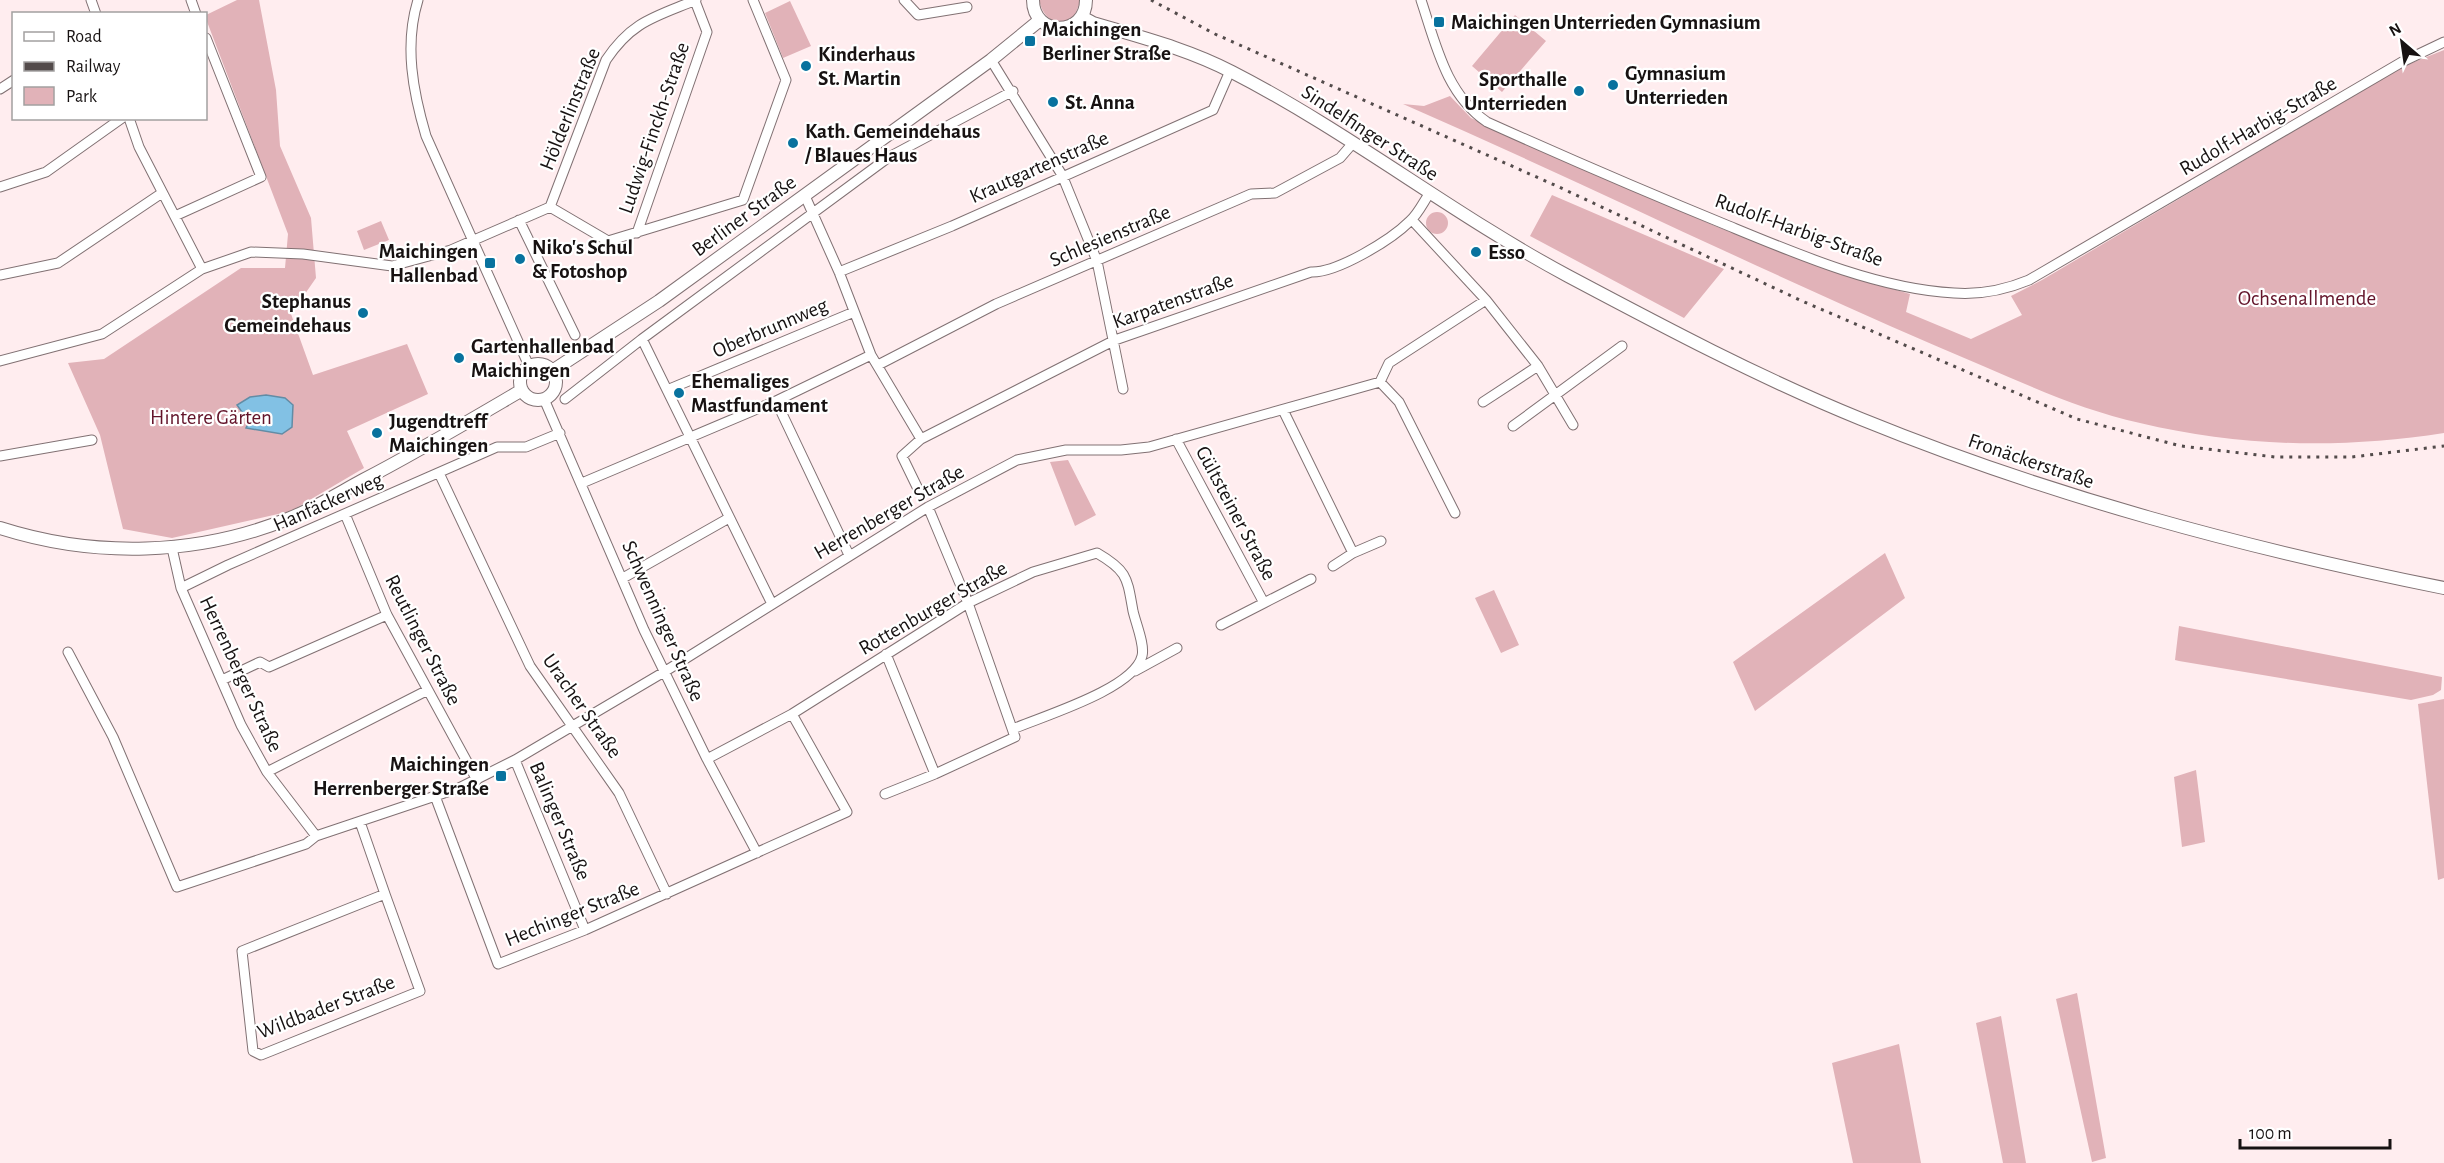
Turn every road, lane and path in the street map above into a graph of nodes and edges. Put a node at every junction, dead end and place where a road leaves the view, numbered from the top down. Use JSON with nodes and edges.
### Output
{"nodes":[{"id":1,"x":418,"y":0,"type":"edge"},
{"id":2,"x":696,"y":0,"type":"edge"},
{"id":3,"x":753,"y":0,"type":"edge"},
{"id":4,"x":904,"y":0,"type":"edge"},
{"id":5,"x":1033,"y":0,"type":"edge"},
{"id":6,"x":1086,"y":0,"type":"edge"},
{"id":7,"x":1421,"y":0,"type":"edge"},
{"id":8,"x":967,"y":7,"type":"dead end"},
{"id":9,"x":1082,"y":17,"type":"junction"},
{"id":10,"x":1040,"y":20,"type":"junction"},
{"id":11,"x":207,"y":41,"type":"edge"},
{"id":12,"x":2444,"y":42,"type":"edge"},
{"id":13,"x":991,"y":60,"type":"junction"},
{"id":14,"x":1230,"y":71,"type":"junction"},
{"id":15,"x":1012,"y":91,"type":"junction"},
{"id":16,"x":119,"y":120,"type":"edge"},
{"id":17,"x":130,"y":120,"type":"edge"},
{"id":18,"x":1353,"y":143,"type":"junction"},
{"id":19,"x":1062,"y":175,"type":"junction"},
{"id":20,"x":0,"y":187,"type":"edge"},
{"id":21,"x":162,"y":193,"type":"junction"},
{"id":22,"x":1429,"y":194,"type":"junction"},
{"id":23,"x":805,"y":196,"type":"junction"},
{"id":24,"x":550,"y":207,"type":"junction"},
{"id":25,"x":813,"y":212,"type":"junction"},
{"id":26,"x":176,"y":216,"type":"junction"},
{"id":27,"x":519,"y":220,"type":"junction"},
{"id":28,"x":1412,"y":220,"type":"junction"},
{"id":29,"x":637,"y":233,"type":"junction"},
{"id":30,"x":473,"y":240,"type":"junction"},
{"id":31,"x":1097,"y":261,"type":"junction"},
{"id":32,"x":202,"y":269,"type":"junction"},
{"id":33,"x":839,"y":272,"type":"junction"},
{"id":34,"x":0,"y":275,"type":"edge"},
{"id":35,"x":1486,"y":300,"type":"junction"},
{"id":36,"x":1627,"y":307,"type":"joint"},
{"id":37,"x":854,"y":312,"type":"junction"},
{"id":38,"x":575,"y":335,"type":"dead end"},
{"id":39,"x":642,"y":339,"type":"junction"},
{"id":40,"x":1115,"y":340,"type":"junction"},
{"id":41,"x":1622,"y":346,"type":"dead end"},
{"id":42,"x":872,"y":355,"type":"junction"},
{"id":43,"x":0,"y":362,"type":"edge"},
{"id":44,"x":878,"y":365,"type":"junction"},
{"id":45,"x":529,"y":366,"type":"junction"},
{"id":46,"x":1538,"y":366,"type":"junction"},
{"id":47,"x":552,"y":371,"type":"junction"},
{"id":48,"x":1380,"y":382,"type":"junction"},
{"id":49,"x":1123,"y":389,"type":"dead end"},
{"id":50,"x":522,"y":390,"type":"junction"},
{"id":51,"x":667,"y":390,"type":"junction"},
{"id":52,"x":1556,"y":396,"type":"junction"},
{"id":53,"x":544,"y":399,"type":"junction"},
{"id":54,"x":565,"y":399,"type":"dead end"},
{"id":55,"x":777,"y":401,"type":"junction"},
{"id":56,"x":1483,"y":402,"type":"dead end"},
{"id":57,"x":1283,"y":410,"type":"junction"},
{"id":58,"x":1574,"y":424,"type":"dead end"},
{"id":59,"x":1513,"y":426,"type":"dead end"},
{"id":60,"x":560,"y":433,"type":"junction"},
{"id":61,"x":691,"y":438,"type":"junction"},
{"id":62,"x":921,"y":439,"type":"junction"},
{"id":63,"x":1176,"y":439,"type":"junction"},
{"id":64,"x":92,"y":440,"type":"dead end"},
{"id":65,"x":0,"y":456,"type":"edge"},
{"id":66,"x":438,"y":473,"type":"junction"},
{"id":67,"x":582,"y":483,"type":"junction"},
{"id":68,"x":919,"y":491,"type":"dead end"},
{"id":69,"x":928,"y":507,"type":"junction"},
{"id":70,"x":1455,"y":513,"type":"dead end"},
{"id":71,"x":345,"y":514,"type":"junction"},
{"id":72,"x":729,"y":518,"type":"junction"},
{"id":73,"x":0,"y":528,"type":"edge"},
{"id":74,"x":1381,"y":541,"type":"dead end"},
{"id":75,"x":172,"y":548,"type":"junction"},
{"id":76,"x":1353,"y":553,"type":"junction"},
{"id":77,"x":849,"y":555,"type":"junction"},
{"id":78,"x":1333,"y":566,"type":"dead end"},
{"id":79,"x":623,"y":578,"type":"junction"},
{"id":80,"x":1311,"y":579,"type":"dead end"},
{"id":81,"x":181,"y":588,"type":"junction"},
{"id":82,"x":2444,"y":588,"type":"edge"},
{"id":83,"x":968,"y":603,"type":"junction"},
{"id":84,"x":1264,"y":603,"type":"junction"},
{"id":85,"x":772,"y":604,"type":"junction"},
{"id":86,"x":387,"y":615,"type":"junction"},
{"id":87,"x":1221,"y":625,"type":"dead end"},
{"id":88,"x":1177,"y":648,"type":"dead end"},
{"id":89,"x":68,"y":652,"type":"dead end"},
{"id":90,"x":886,"y":654,"type":"junction"},
{"id":91,"x":664,"y":672,"type":"junction"},
{"id":92,"x":1134,"y":672,"type":"junction"},
{"id":93,"x":222,"y":680,"type":"junction"},
{"id":94,"x":426,"y":691,"type":"junction"},
{"id":95,"x":792,"y":714,"type":"junction"},
{"id":96,"x":573,"y":725,"type":"junction"},
{"id":97,"x":1014,"y":733,"type":"junction"},
{"id":98,"x":707,"y":759,"type":"junction"},
{"id":99,"x":515,"y":760,"type":"junction"},
{"id":100,"x":267,"y":772,"type":"junction"},
{"id":101,"x":935,"y":774,"type":"junction"},
{"id":102,"x":477,"y":780,"type":"junction"},
{"id":103,"x":885,"y":794,"type":"dead end"},
{"id":104,"x":435,"y":796,"type":"junction"},
{"id":105,"x":360,"y":822,"type":"junction"},
{"id":106,"x":316,"y":836,"type":"junction"},
{"id":107,"x":757,"y":853,"type":"junction"},
{"id":108,"x":385,"y":894,"type":"junction"},
{"id":109,"x":667,"y":894,"type":"junction"},
{"id":110,"x":585,"y":930,"type":"junction"}],
"edges":[{"from":1,"to":30,"type":"street"},
{"from":2,"to":24,"type":"street","name":"Hölderlinstraße"},
{"from":2,"to":29,"type":"street","name":"Ludwig-Finckh-Straße"},
{"from":3,"to":29,"type":"street"},
{"from":4,"to":8,"type":"street"},
{"from":5,"to":10,"type":"main road"},
{"from":6,"to":9,"type":"main road"},
{"from":7,"to":12,"type":"street","name":"Rudolf-Harbig-Straße"},
{"from":9,"to":10,"type":"main road"},
{"from":9,"to":14,"type":"main road","name":"Sindelfinger Straße"},
{"from":10,"to":13,"type":"main road","name":"Berliner Straße"},
{"from":11,"to":26,"type":"street"},
{"from":13,"to":15,"type":"street"},
{"from":13,"to":23,"type":"main road","name":"Berliner Straße"},
{"from":14,"to":18,"type":"main road","name":"Sindelfinger Straße"},
{"from":14,"to":19,"type":"street","name":"Krautgartenstraße"},
{"from":15,"to":19,"type":"street"},
{"from":15,"to":25,"type":"street"},
{"from":16,"to":20,"type":"street"},
{"from":17,"to":21,"type":"street"},
{"from":18,"to":22,"type":"main road","name":"Sindelfinger Straße"},
{"from":18,"to":31,"type":"street","name":"Schlesienstraße"},
{"from":19,"to":31,"type":"street"},
{"from":19,"to":33,"type":"street","name":"Krautgartenstraße"},
{"from":21,"to":26,"type":"street"},
{"from":21,"to":34,"type":"street"},
{"from":22,"to":28,"type":"street","name":"Karpatenstraße"},
{"from":22,"to":36,"type":"main road","name":"Sindelfinger Straße"},
{"from":23,"to":25,"type":"street","name":"Oberbrunnweg"},
{"from":23,"to":47,"type":"main road","name":"Berliner Straße"},
{"from":24,"to":27,"type":"street"},
{"from":24,"to":29,"type":"street"},
{"from":25,"to":33,"type":"street","name":"Oberbrunnweg"},
{"from":25,"to":39,"type":"street"},
{"from":26,"to":32,"type":"street"},
{"from":27,"to":30,"type":"street"},
{"from":27,"to":38,"type":"street"},
{"from":28,"to":35,"type":"street"},
{"from":28,"to":40,"type":"street","name":"Karpatenstraße"},
{"from":30,"to":32,"type":"street"},
{"from":30,"to":45,"type":"street"},
{"from":31,"to":40,"type":"street"},
{"from":31,"to":44,"type":"street","name":"Schlesienstraße"},
{"from":32,"to":43,"type":"street"},
{"from":33,"to":37,"type":"street","name":"Oberbrunnweg"},
{"from":35,"to":46,"type":"street"},
{"from":35,"to":48,"type":"street"},
{"from":36,"to":82,"type":"main road","name":"Fronäckerstraße"},
{"from":37,"to":42,"type":"street","name":"Oberbrunnweg"},
{"from":37,"to":51,"type":"street","name":"Oberbrunnweg"},
{"from":39,"to":51,"type":"street"},
{"from":39,"to":54,"type":"street"},
{"from":40,"to":49,"type":"street"},
{"from":40,"to":62,"type":"street","name":"Karpatenstraße"},
{"from":41,"to":52,"type":"street"},
{"from":42,"to":44,"type":"street","name":"Oberbrunnweg"},
{"from":42,"to":55,"type":"street"},
{"from":44,"to":62,"type":"street","name":"Oberbrunnweg"},
{"from":45,"to":47,"type":"main road"},
{"from":45,"to":50,"type":"main road"},
{"from":46,"to":52,"type":"street"},
{"from":46,"to":56,"type":"street"},
{"from":47,"to":53,"type":"main road"},
{"from":48,"to":57,"type":"street","name":"Herrenberger Straße"},
{"from":48,"to":70,"type":"street"},
{"from":50,"to":53,"type":"main road"},
{"from":50,"to":75,"type":"main road"},
{"from":51,"to":61,"type":"street"},
{"from":52,"to":58,"type":"street"},
{"from":52,"to":59,"type":"street"},
{"from":53,"to":60,"type":"street","name":"Schwenninger Straße"},
{"from":55,"to":61,"type":"street"},
{"from":55,"to":77,"type":"street"},
{"from":57,"to":63,"type":"street","name":"Herrenberger Straße"},
{"from":57,"to":76,"type":"street"},
{"from":60,"to":66,"type":"street","name":"Hanfäckerweg"},
{"from":60,"to":67,"type":"street","name":"Schwenninger Straße"},
{"from":61,"to":67,"type":"street"},
{"from":61,"to":72,"type":"street"},
{"from":62,"to":68,"type":"street"},
{"from":63,"to":69,"type":"street","name":"Herrenberger Straße"},
{"from":63,"to":84,"type":"street","name":"Gültsteiner Straße"},
{"from":64,"to":65,"type":"street"},
{"from":66,"to":71,"type":"street","name":"Hanfäckerweg"},
{"from":66,"to":96,"type":"street","name":"Uracher Straße"},
{"from":67,"to":79,"type":"street","name":"Schwenninger Straße"},
{"from":69,"to":77,"type":"street","name":"Herrenberger Straße"},
{"from":69,"to":83,"type":"street"},
{"from":71,"to":81,"type":"street","name":"Hanfäckerweg"},
{"from":71,"to":86,"type":"street","name":"Reutlinger Straße"},
{"from":72,"to":79,"type":"street"},
{"from":72,"to":85,"type":"street"},
{"from":73,"to":75,"type":"main road"},
{"from":74,"to":76,"type":"street"},
{"from":75,"to":81,"type":"street","name":"Herrenberger Straße"},
{"from":76,"to":78,"type":"street"},
{"from":77,"to":85,"type":"street","name":"Herrenberger Straße"},
{"from":79,"to":91,"type":"street","name":"Schwenninger Straße"},
{"from":80,"to":84,"type":"street","name":"Gültsteiner Straße"},
{"from":81,"to":93,"type":"street","name":"Herrenberger Straße"},
{"from":83,"to":90,"type":"street","name":"Rottenburger Straße"},
{"from":83,"to":92,"type":"street","name":"Rottenburger Straße"},
{"from":83,"to":97,"type":"street"},
{"from":84,"to":87,"type":"street","name":"Gültsteiner Straße"},
{"from":85,"to":91,"type":"street","name":"Herrenberger Straße"},
{"from":86,"to":93,"type":"street"},
{"from":86,"to":94,"type":"street","name":"Reutlinger Straße"},
{"from":88,"to":92,"type":"street"},
{"from":89,"to":106,"type":"street","name":"Herrenberger Straße"},
{"from":90,"to":95,"type":"street","name":"Rottenburger Straße"},
{"from":90,"to":101,"type":"street"},
{"from":91,"to":96,"type":"street","name":"Herrenberger Straße"},
{"from":91,"to":98,"type":"street","name":"Schwenninger Straße"},
{"from":92,"to":97,"type":"street"},
{"from":93,"to":100,"type":"street","name":"Herrenberger Straße"},
{"from":94,"to":100,"type":"street"},
{"from":94,"to":102,"type":"street","name":"Reutlinger Straße"},
{"from":95,"to":98,"type":"street","name":"Rottenburger Straße"},
{"from":95,"to":107,"type":"street","name":"Hechinger Straße"},
{"from":96,"to":99,"type":"street","name":"Herrenberger Straße"},
{"from":96,"to":109,"type":"street","name":"Uracher Straße"},
{"from":97,"to":101,"type":"street"},
{"from":98,"to":107,"type":"street","name":"Schwenninger Straße"},
{"from":99,"to":102,"type":"street","name":"Herrenberger Straße"},
{"from":99,"to":110,"type":"street","name":"Balinger Straße"},
{"from":100,"to":106,"type":"street","name":"Herrenberger Straße"},
{"from":101,"to":103,"type":"street"},
{"from":102,"to":104,"type":"street","name":"Herrenberger Straße"},
{"from":104,"to":105,"type":"street","name":"Herrenberger Straße"},
{"from":104,"to":110,"type":"street","name":"Hechinger Straße"},
{"from":105,"to":106,"type":"street","name":"Herrenberger Straße"},
{"from":105,"to":108,"type":"street","name":"Wildbader Straße"},
{"from":107,"to":109,"type":"street","name":"Hechinger Straße"},
{"from":108,"to":108,"type":"street","name":"Wildbader Straße"},
{"from":109,"to":110,"type":"street","name":"Hechinger Straße"}]}
